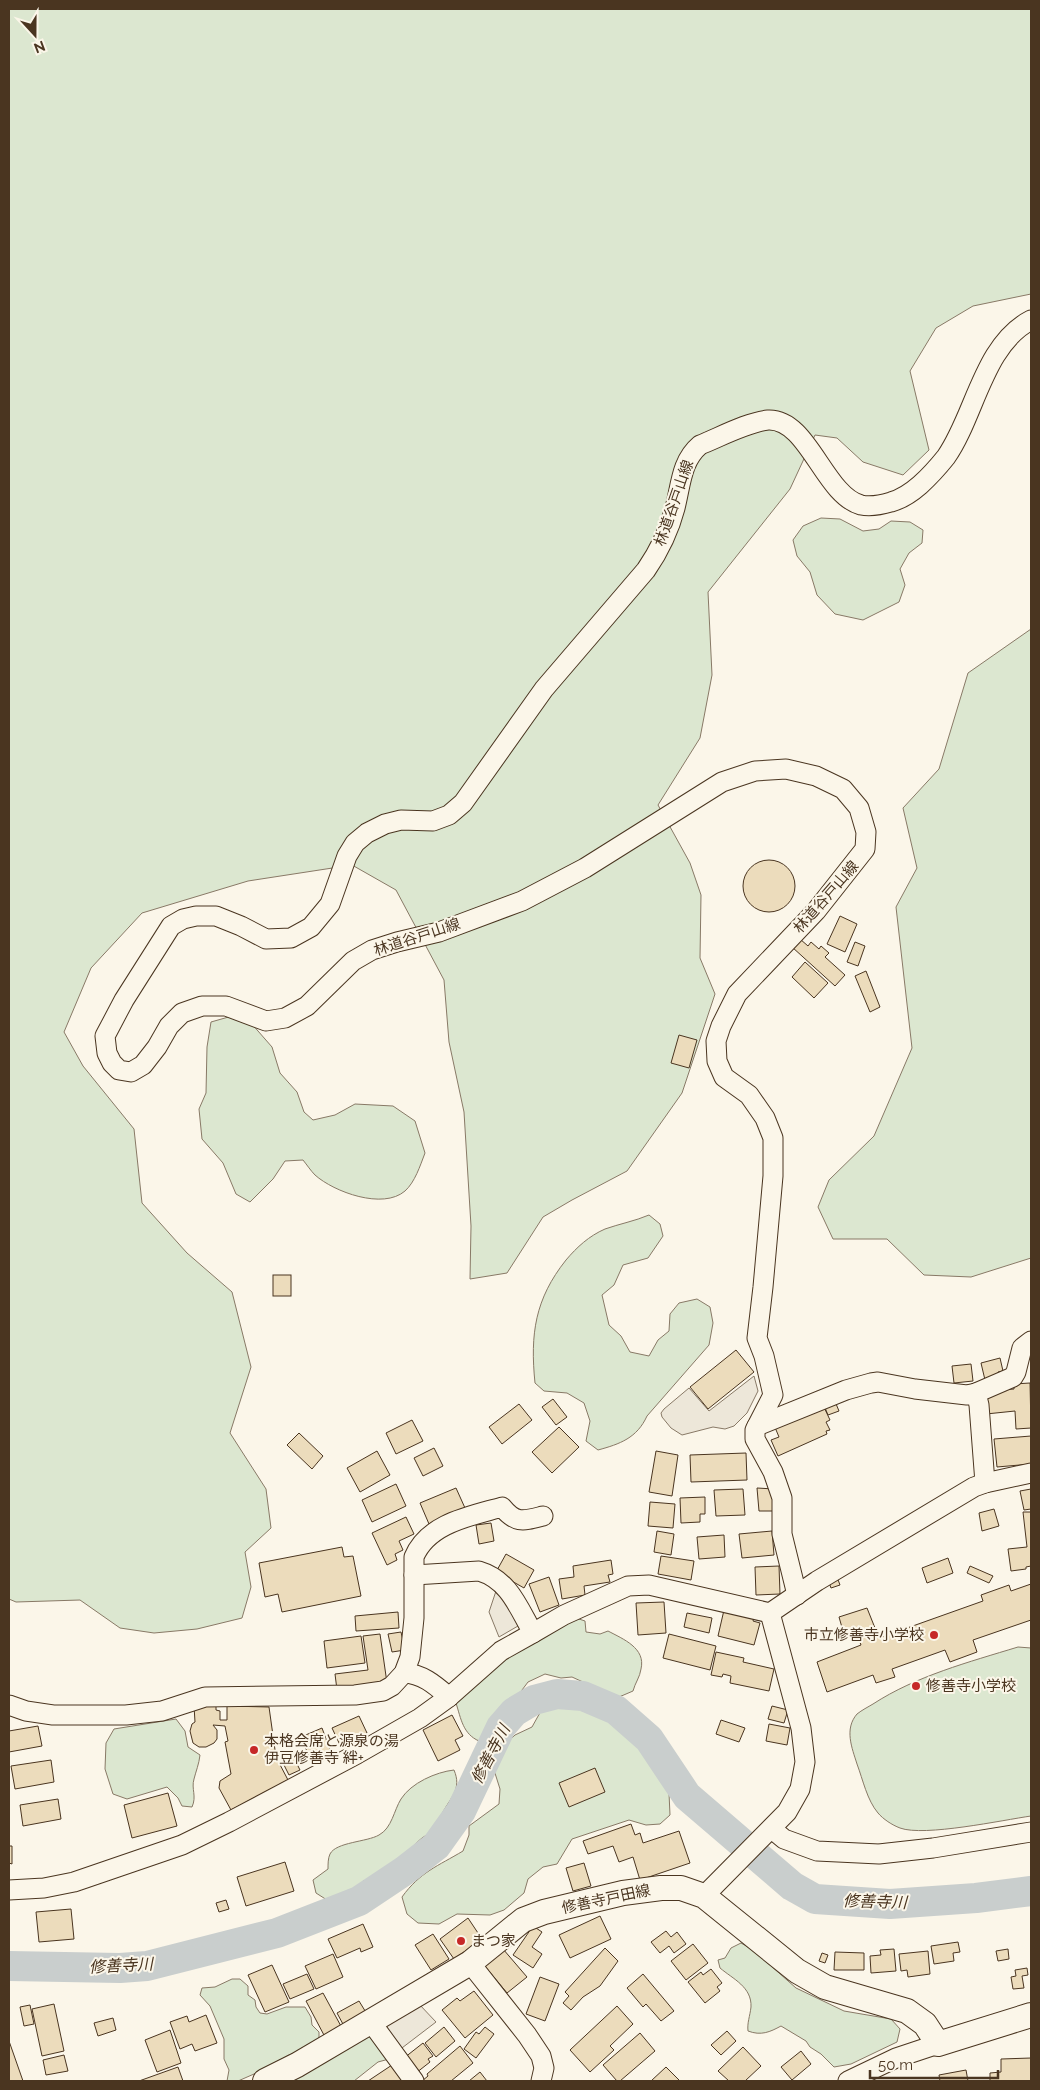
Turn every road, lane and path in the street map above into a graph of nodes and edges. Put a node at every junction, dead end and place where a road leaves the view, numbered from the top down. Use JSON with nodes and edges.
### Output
{"nodes":[{"id":1,"x":1031,"y":320,"type":"edge"},
{"id":2,"x":1031,"y":1341,"type":"edge"},
{"id":3,"x":976,"y":1393,"type":"junction"},
{"id":4,"x":757,"y":1426,"type":"junction"},
{"id":5,"x":1031,"y":1472,"type":"edge"},
{"id":6,"x":985,"y":1482,"type":"junction"},
{"id":7,"x":542,"y":1516,"type":"dead end"},
{"id":8,"x":414,"y":1575,"type":"junction"},
{"id":9,"x":797,"y":1595,"type":"junction"},
{"id":10,"x":770,"y":1613,"type":"junction"},
{"id":11,"x":532,"y":1632,"type":"junction"},
{"id":12,"x":404,"y":1673,"type":"junction"},
{"id":13,"x":449,"y":1697,"type":"junction"},
{"id":14,"x":9,"y":1704,"type":"edge"},
{"id":15,"x":769,"y":1832,"type":"junction"},
{"id":16,"x":1031,"y":1832,"type":"edge"},
{"id":17,"x":9,"y":1890,"type":"edge"},
{"id":18,"x":709,"y":1891,"type":"junction"},
{"id":19,"x":470,"y":1963,"type":"junction"},
{"id":20,"x":1031,"y":2015,"type":"edge"},
{"id":21,"x":371,"y":2022,"type":"junction"},
{"id":22,"x":938,"y":2044,"type":"junction"},
{"id":23,"x":265,"y":2081,"type":"edge"},
{"id":24,"x":414,"y":2081,"type":"edge"},
{"id":25,"x":541,"y":2081,"type":"edge"},
{"id":26,"x":848,"y":2081,"type":"edge"}],
"edges":[{"from":1,"to":4,"type":"street","name":"林道谷戸山線"},
{"from":2,"to":3,"type":"street"},
{"from":3,"to":4,"type":"street"},
{"from":3,"to":6,"type":"street"},
{"from":4,"to":9,"type":"street"},
{"from":5,"to":6,"type":"street"},
{"from":6,"to":9,"type":"street"},
{"from":7,"to":8,"type":"street"},
{"from":8,"to":11,"type":"street"},
{"from":8,"to":12,"type":"street"},
{"from":9,"to":10,"type":"street"},
{"from":10,"to":11,"type":"street"},
{"from":10,"to":15,"type":"street"},
{"from":11,"to":13,"type":"street"},
{"from":12,"to":13,"type":"street"},
{"from":12,"to":14,"type":"street"},
{"from":13,"to":17,"type":"street"},
{"from":15,"to":16,"type":"street"},
{"from":15,"to":18,"type":"street"},
{"from":18,"to":19,"type":"main road","name":"修善寺戸田線"},
{"from":18,"to":22,"type":"main road","name":"修善寺戸田線"},
{"from":19,"to":21,"type":"main road","name":"修善寺戸田線"},
{"from":19,"to":25,"type":"street"},
{"from":20,"to":22,"type":"main road"},
{"from":21,"to":23,"type":"main road","name":"修善寺戸田線"},
{"from":21,"to":24,"type":"street"},
{"from":22,"to":26,"type":"street"}]}
